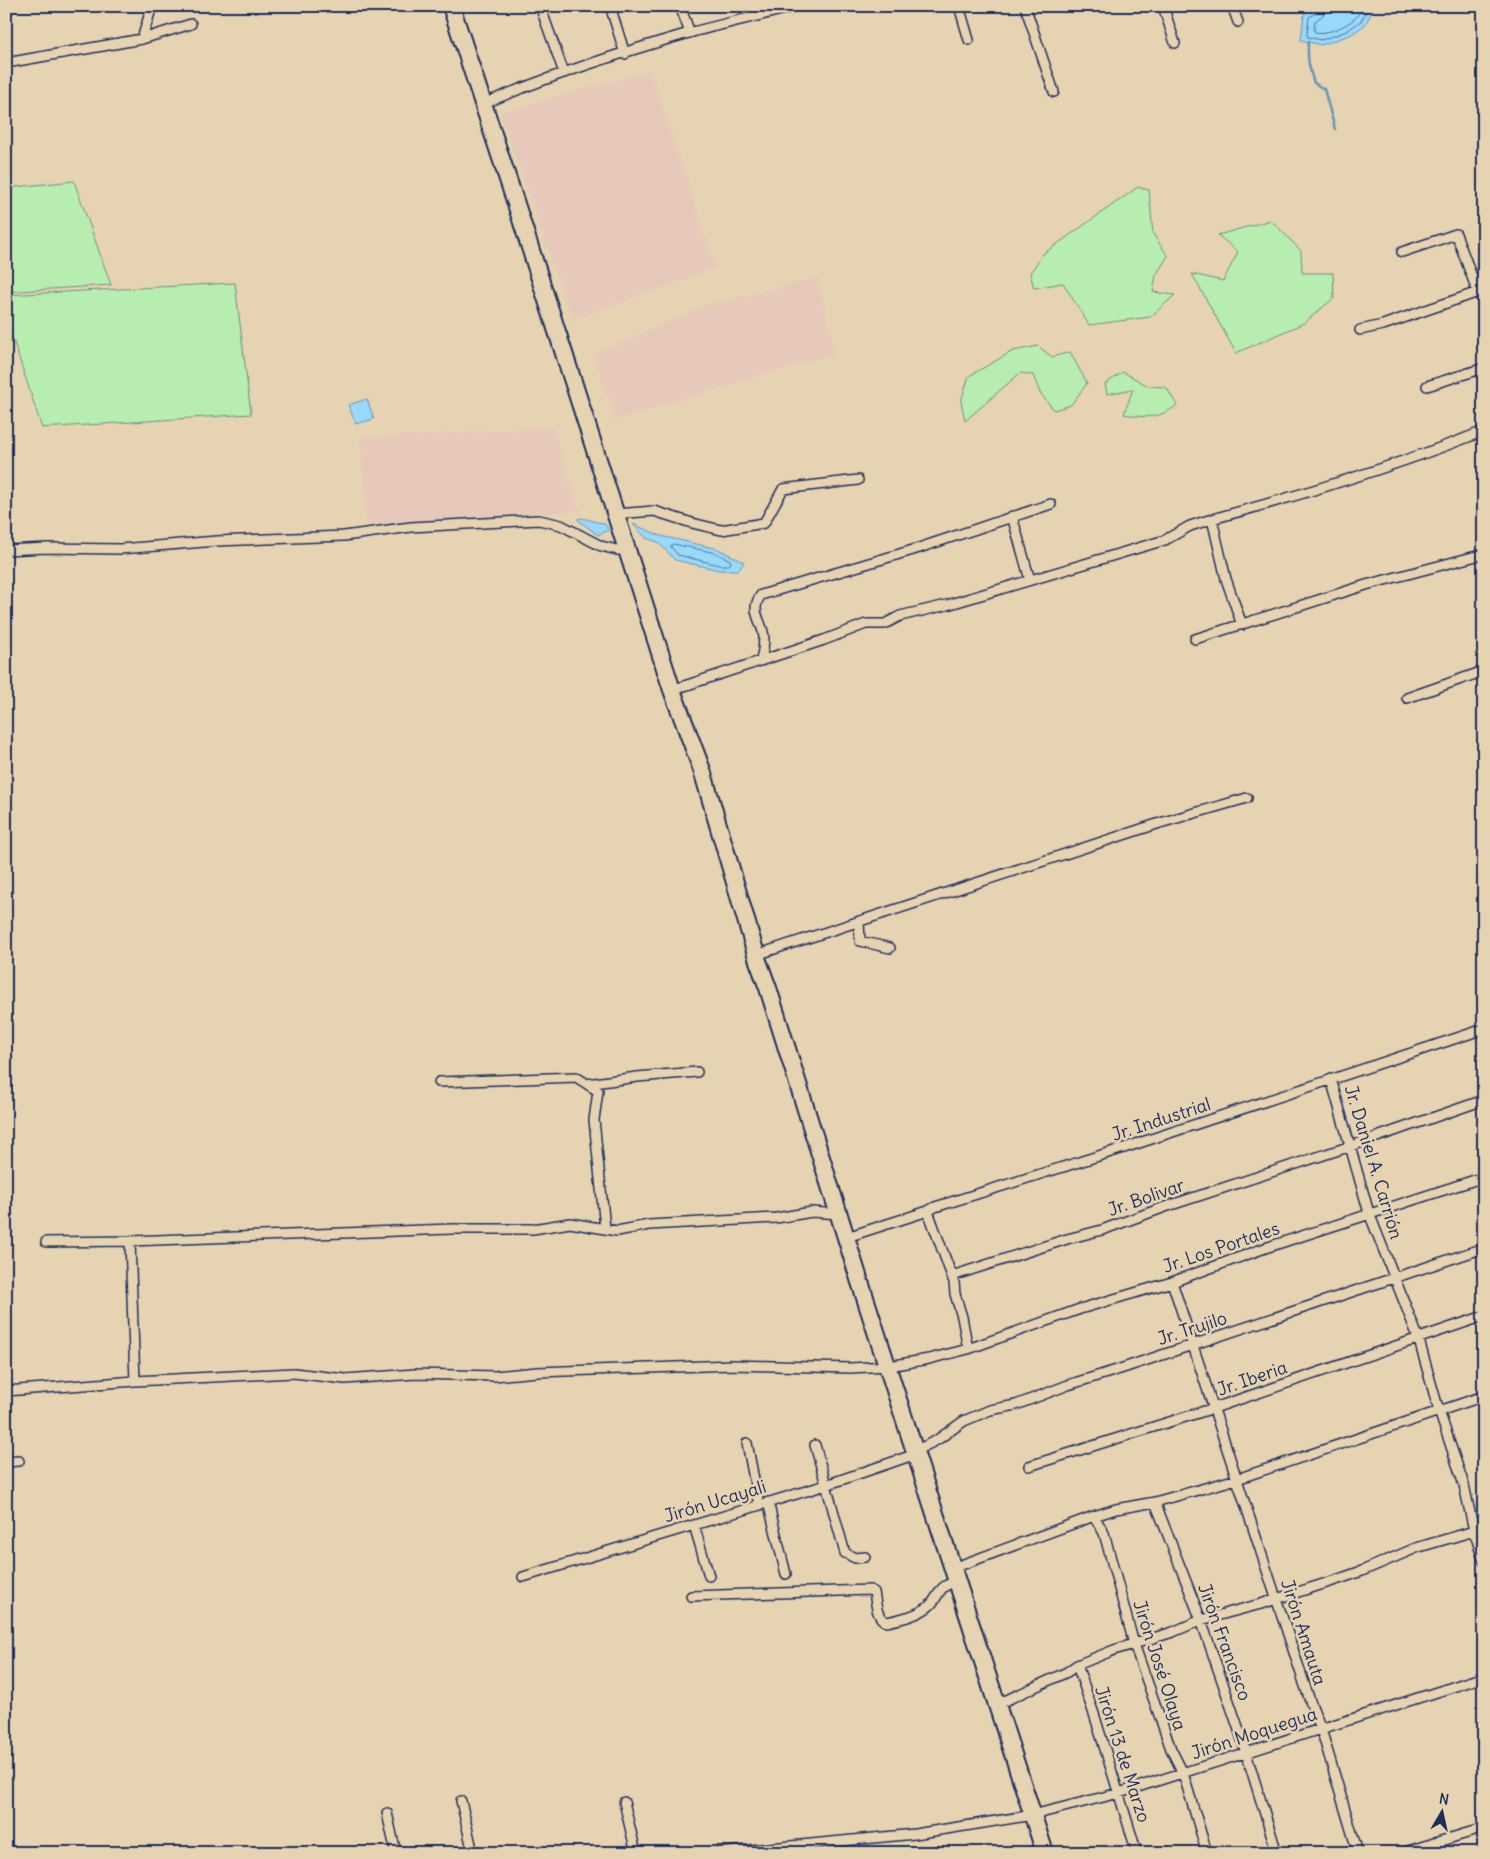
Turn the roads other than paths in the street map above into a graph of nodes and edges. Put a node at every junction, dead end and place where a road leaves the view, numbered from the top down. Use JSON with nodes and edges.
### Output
{"nodes":[{"id":1,"x":152,"y":6,"type":"edge"},
{"id":2,"x":451,"y":6,"type":"edge"},
{"id":3,"x":540,"y":6,"type":"edge"},
{"id":4,"x":610,"y":6,"type":"edge"},
{"id":5,"x":680,"y":6,"type":"edge"},
{"id":6,"x":751,"y":6,"type":"edge"},
{"id":7,"x":796,"y":6,"type":"edge"},
{"id":8,"x":959,"y":6,"type":"edge"},
{"id":9,"x":1025,"y":6,"type":"edge"},
{"id":10,"x":1163,"y":6,"type":"edge"},
{"id":11,"x":1232,"y":6,"type":"edge"},
{"id":12,"x":754,"y":16,"type":"junction"},
{"id":13,"x":1238,"y":22,"type":"dead end"},
{"id":14,"x":191,"y":24,"type":"dead end"},
{"id":15,"x":690,"y":33,"type":"junction"},
{"id":16,"x":142,"y":39,"type":"junction"},
{"id":17,"x":969,"y":40,"type":"dead end"},
{"id":18,"x":1175,"y":43,"type":"dead end"},
{"id":19,"x":625,"y":54,"type":"junction"},
{"id":20,"x":6,"y":63,"type":"edge"},
{"id":21,"x":564,"y":74,"type":"junction"},
{"id":22,"x":1054,"y":92,"type":"dead end"},
{"id":23,"x":483,"y":104,"type":"junction"},
{"id":24,"x":1402,"y":252,"type":"dead end"},
{"id":25,"x":1482,"y":294,"type":"edge"},
{"id":26,"x":1360,"y":330,"type":"dead end"},
{"id":27,"x":1484,"y":368,"type":"edge"},
{"id":28,"x":1427,"y":386,"type":"dead end"},
{"id":29,"x":1484,"y":431,"type":"edge"},
{"id":30,"x":858,"y":480,"type":"dead end"},
{"id":31,"x":1050,"y":504,"type":"dead end"},
{"id":32,"x":616,"y":514,"type":"junction"},
{"id":33,"x":1012,"y":516,"type":"junction"},
{"id":34,"x":1212,"y":519,"type":"junction"},
{"id":35,"x":6,"y":550,"type":"edge"},
{"id":36,"x":627,"y":550,"type":"junction"},
{"id":37,"x":1484,"y":554,"type":"edge"},
{"id":38,"x":1030,"y":580,"type":"junction"},
{"id":39,"x":1242,"y":625,"type":"junction"},
{"id":40,"x":1195,"y":639,"type":"dead end"},
{"id":41,"x":760,"y":660,"type":"junction"},
{"id":42,"x":1484,"y":671,"type":"edge"},
{"id":43,"x":672,"y":690,"type":"junction"},
{"id":44,"x":1407,"y":698,"type":"dead end"},
{"id":45,"x":1247,"y":798,"type":"dead end"},
{"id":46,"x":859,"y":921,"type":"junction"},
{"id":47,"x":890,"y":948,"type":"dead end"},
{"id":48,"x":756,"y":955,"type":"junction"},
{"id":49,"x":1484,"y":1029,"type":"edge"},
{"id":50,"x":697,"y":1072,"type":"dead end"},
{"id":51,"x":1331,"y":1079,"type":"junction"},
{"id":52,"x":438,"y":1082,"type":"dead end"},
{"id":53,"x":587,"y":1084,"type":"junction"},
{"id":54,"x":1484,"y":1100,"type":"edge"},
{"id":55,"x":1351,"y":1146,"type":"junction"},
{"id":56,"x":1484,"y":1177,"type":"edge"},
{"id":57,"x":928,"y":1211,"type":"junction"},
{"id":58,"x":1369,"y":1213,"type":"junction"},
{"id":59,"x":839,"y":1214,"type":"junction"},
{"id":60,"x":605,"y":1228,"type":"junction"},
{"id":61,"x":847,"y":1237,"type":"junction"},
{"id":62,"x":130,"y":1241,"type":"junction"},
{"id":63,"x":46,"y":1242,"type":"dead end"},
{"id":64,"x":1484,"y":1248,"type":"edge"},
{"id":65,"x":952,"y":1276,"type":"junction"},
{"id":66,"x":1395,"y":1278,"type":"junction"},
{"id":67,"x":1172,"y":1282,"type":"junction"},
{"id":68,"x":1484,"y":1316,"type":"edge"},
{"id":69,"x":1418,"y":1337,"type":"junction"},
{"id":70,"x":1193,"y":1345,"type":"junction"},
{"id":71,"x":968,"y":1349,"type":"junction"},
{"id":72,"x":889,"y":1366,"type":"junction"},
{"id":73,"x":135,"y":1381,"type":"junction"},
{"id":74,"x":6,"y":1391,"type":"edge"},
{"id":75,"x":1484,"y":1396,"type":"edge"},
{"id":76,"x":1214,"y":1408,"type":"junction"},
{"id":77,"x":1439,"y":1411,"type":"junction"},
{"id":78,"x":747,"y":1442,"type":"dead end"},
{"id":79,"x":814,"y":1445,"type":"dead end"},
{"id":80,"x":916,"y":1452,"type":"junction"},
{"id":81,"x":20,"y":1461,"type":"dead end"},
{"id":82,"x":6,"y":1462,"type":"edge"},
{"id":83,"x":1029,"y":1466,"type":"dead end"},
{"id":84,"x":1236,"y":1480,"type":"junction"},
{"id":85,"x":826,"y":1484,"type":"junction"},
{"id":86,"x":1156,"y":1502,"type":"junction"},
{"id":87,"x":764,"y":1504,"type":"junction"},
{"id":88,"x":1094,"y":1516,"type":"junction"},
{"id":89,"x":694,"y":1525,"type":"junction"},
{"id":90,"x":1474,"y":1531,"type":"junction"},
{"id":91,"x":865,"y":1557,"type":"dead end"},
{"id":92,"x":1484,"y":1560,"type":"edge"},
{"id":93,"x":786,"y":1574,"type":"dead end"},
{"id":94,"x":955,"y":1575,"type":"junction"},
{"id":95,"x":710,"y":1576,"type":"dead end"},
{"id":96,"x":523,"y":1577,"type":"dead end"},
{"id":97,"x":691,"y":1596,"type":"dead end"},
{"id":98,"x":1276,"y":1599,"type":"junction"},
{"id":99,"x":1201,"y":1620,"type":"junction"},
{"id":100,"x":1134,"y":1644,"type":"junction"},
{"id":101,"x":1077,"y":1665,"type":"junction"},
{"id":102,"x":1484,"y":1677,"type":"edge"},
{"id":103,"x":996,"y":1704,"type":"junction"},
{"id":104,"x":1321,"y":1729,"type":"junction"},
{"id":105,"x":1246,"y":1753,"type":"junction"},
{"id":106,"x":1183,"y":1773,"type":"junction"},
{"id":107,"x":1119,"y":1793,"type":"junction"},
{"id":108,"x":461,"y":1801,"type":"dead end"},
{"id":109,"x":624,"y":1802,"type":"dead end"},
{"id":110,"x":388,"y":1813,"type":"dead end"},
{"id":111,"x":1033,"y":1815,"type":"junction"},
{"id":112,"x":1484,"y":1828,"type":"edge"},
{"id":113,"x":396,"y":1853,"type":"edge"},
{"id":114,"x":473,"y":1853,"type":"edge"},
{"id":115,"x":636,"y":1853,"type":"edge"},
{"id":116,"x":718,"y":1853,"type":"edge"},
{"id":117,"x":1045,"y":1853,"type":"edge"},
{"id":118,"x":1136,"y":1853,"type":"edge"},
{"id":119,"x":1207,"y":1853,"type":"edge"},
{"id":120,"x":1277,"y":1853,"type":"edge"},
{"id":121,"x":1358,"y":1853,"type":"edge"},
{"id":122,"x":1401,"y":1853,"type":"edge"}],
"edges":[{"from":1,"to":16,"type":"street"},
{"from":2,"to":23,"type":"highway"},
{"from":3,"to":21,"type":"street"},
{"from":4,"to":19,"type":"street"},
{"from":5,"to":15,"type":"street"},
{"from":6,"to":12,"type":"street"},
{"from":7,"to":12,"type":"street"},
{"from":8,"to":17,"type":"street"},
{"from":9,"to":22,"type":"street"},
{"from":10,"to":18,"type":"street"},
{"from":11,"to":13,"type":"street"},
{"from":12,"to":15,"type":"street"},
{"from":14,"to":16,"type":"street"},
{"from":15,"to":19,"type":"street"},
{"from":16,"to":20,"type":"street"},
{"from":19,"to":21,"type":"street"},
{"from":21,"to":23,"type":"street"},
{"from":23,"to":32,"type":"highway"},
{"from":24,"to":25,"type":"street"},
{"from":25,"to":26,"type":"street"},
{"from":27,"to":28,"type":"street"},
{"from":29,"to":34,"type":"street"},
{"from":30,"to":32,"type":"street"},
{"from":31,"to":33,"type":"street"},
{"from":32,"to":36,"type":"highway"},
{"from":33,"to":38,"type":"street"},
{"from":33,"to":41,"type":"street"},
{"from":34,"to":38,"type":"street"},
{"from":34,"to":39,"type":"street"},
{"from":35,"to":36,"type":"street"},
{"from":36,"to":43,"type":"highway"},
{"from":37,"to":39,"type":"street"},
{"from":38,"to":41,"type":"street"},
{"from":39,"to":40,"type":"street"},
{"from":41,"to":43,"type":"street"},
{"from":42,"to":44,"type":"street"},
{"from":43,"to":48,"type":"highway"},
{"from":45,"to":46,"type":"street"},
{"from":46,"to":47,"type":"street"},
{"from":46,"to":48,"type":"street"},
{"from":48,"to":59,"type":"highway"},
{"from":49,"to":51,"type":"street","name":"Jr. Industrial"},
{"from":50,"to":53,"type":"street"},
{"from":51,"to":55,"type":"street","name":"Jr. Daniel A. Carrión"},
{"from":51,"to":57,"type":"street","name":"Jr. Industrial"},
{"from":52,"to":53,"type":"street"},
{"from":53,"to":60,"type":"street"},
{"from":54,"to":55,"type":"street","name":"Jr. Bolivar"},
{"from":55,"to":58,"type":"street","name":"Jr. Daniel A. Carrión"},
{"from":55,"to":65,"type":"street","name":"Jr. Bolivar"},
{"from":56,"to":58,"type":"street","name":"Jr. Los Portales"},
{"from":57,"to":61,"type":"street","name":"Jr. Industrial"},
{"from":57,"to":65,"type":"street"},
{"from":58,"to":66,"type":"street","name":"Jr. Daniel A. Carrión"},
{"from":58,"to":67,"type":"street","name":"Jr. Los Portales"},
{"from":59,"to":60,"type":"street"},
{"from":59,"to":61,"type":"highway"},
{"from":60,"to":62,"type":"street"},
{"from":61,"to":72,"type":"highway"},
{"from":62,"to":63,"type":"street"},
{"from":62,"to":73,"type":"street"},
{"from":64,"to":66,"type":"street","name":"Jr. Trujilo"},
{"from":65,"to":71,"type":"street"},
{"from":66,"to":69,"type":"street","name":"Jr. Daniel A. Carrión"},
{"from":66,"to":70,"type":"street","name":"Jr. Trujilo"},
{"from":67,"to":70,"type":"street","name":"Jirón Amauta"},
{"from":67,"to":71,"type":"street","name":"Jr. Los Portales"},
{"from":68,"to":69,"type":"street","name":"Jr. Iberia"},
{"from":69,"to":76,"type":"street","name":"Jr. Iberia"},
{"from":69,"to":77,"type":"street","name":"Jr. Daniel A. Carrión"},
{"from":70,"to":76,"type":"street","name":"Jirón Amauta"},
{"from":70,"to":80,"type":"street","name":"Jr. Trujilo"},
{"from":71,"to":72,"type":"street","name":"Jr. Los Portales"},
{"from":72,"to":73,"type":"street","name":"Jr. Los Portales"},
{"from":72,"to":80,"type":"highway"},
{"from":73,"to":74,"type":"street","name":"Jr. Los Portales"},
{"from":75,"to":77,"type":"street"},
{"from":76,"to":83,"type":"street","name":"Jr. Iberia"},
{"from":76,"to":84,"type":"street","name":"Jirón Amauta"},
{"from":77,"to":84,"type":"street"},
{"from":77,"to":90,"type":"street","name":"Jr. Daniel A. Carrión"},
{"from":78,"to":87,"type":"street"},
{"from":79,"to":85,"type":"street"},
{"from":80,"to":85,"type":"street","name":"Jirón Ucayali"},
{"from":80,"to":94,"type":"highway"},
{"from":81,"to":82,"type":"street"},
{"from":84,"to":86,"type":"street"},
{"from":84,"to":98,"type":"street","name":"Jirón Amauta"},
{"from":85,"to":87,"type":"street","name":"Jirón Ucayali"},
{"from":85,"to":91,"type":"street"},
{"from":86,"to":88,"type":"street"},
{"from":86,"to":99,"type":"street","name":"Jirón Francisco"},
{"from":87,"to":89,"type":"street","name":"Jirón Ucayali"},
{"from":87,"to":93,"type":"street"},
{"from":88,"to":94,"type":"street"},
{"from":88,"to":100,"type":"street","name":"Jirón José Olaya"},
{"from":89,"to":95,"type":"street"},
{"from":89,"to":96,"type":"street","name":"Jirón Ucayali"},
{"from":90,"to":92,"type":"street","name":"Jr. Daniel A. Carrión"},
{"from":90,"to":98,"type":"street"},
{"from":94,"to":97,"type":"street"},
{"from":94,"to":103,"type":"highway"},
{"from":98,"to":99,"type":"street"},
{"from":98,"to":104,"type":"street","name":"Jirón Amauta"},
{"from":99,"to":100,"type":"street"},
{"from":99,"to":105,"type":"street","name":"Jirón Francisco"},
{"from":100,"to":101,"type":"street"},
{"from":100,"to":106,"type":"street","name":"Jirón José Olaya"},
{"from":101,"to":103,"type":"street"},
{"from":101,"to":107,"type":"street","name":"Jirón 13 de Marzo"},
{"from":102,"to":104,"type":"street","name":"Jirón Moquegua"},
{"from":103,"to":111,"type":"highway"},
{"from":104,"to":105,"type":"street","name":"Jirón Moquegua"},
{"from":104,"to":121,"type":"street","name":"Jirón Amauta"},
{"from":105,"to":106,"type":"street","name":"Jirón Moquegua"},
{"from":105,"to":120,"type":"street","name":"Jirón Francisco"},
{"from":106,"to":107,"type":"street","name":"Jirón Moquegua"},
{"from":106,"to":119,"type":"street","name":"Jirón José Olaya"},
{"from":107,"to":111,"type":"street","name":"Jirón Moquegua"},
{"from":107,"to":118,"type":"street","name":"Jirón 13 de Marzo"},
{"from":108,"to":114,"type":"street"},
{"from":109,"to":115,"type":"street"},
{"from":110,"to":113,"type":"street"},
{"from":111,"to":116,"type":"street","name":"Jirón Moquegua"},
{"from":111,"to":117,"type":"highway"},
{"from":112,"to":122,"type":"street"}]}
